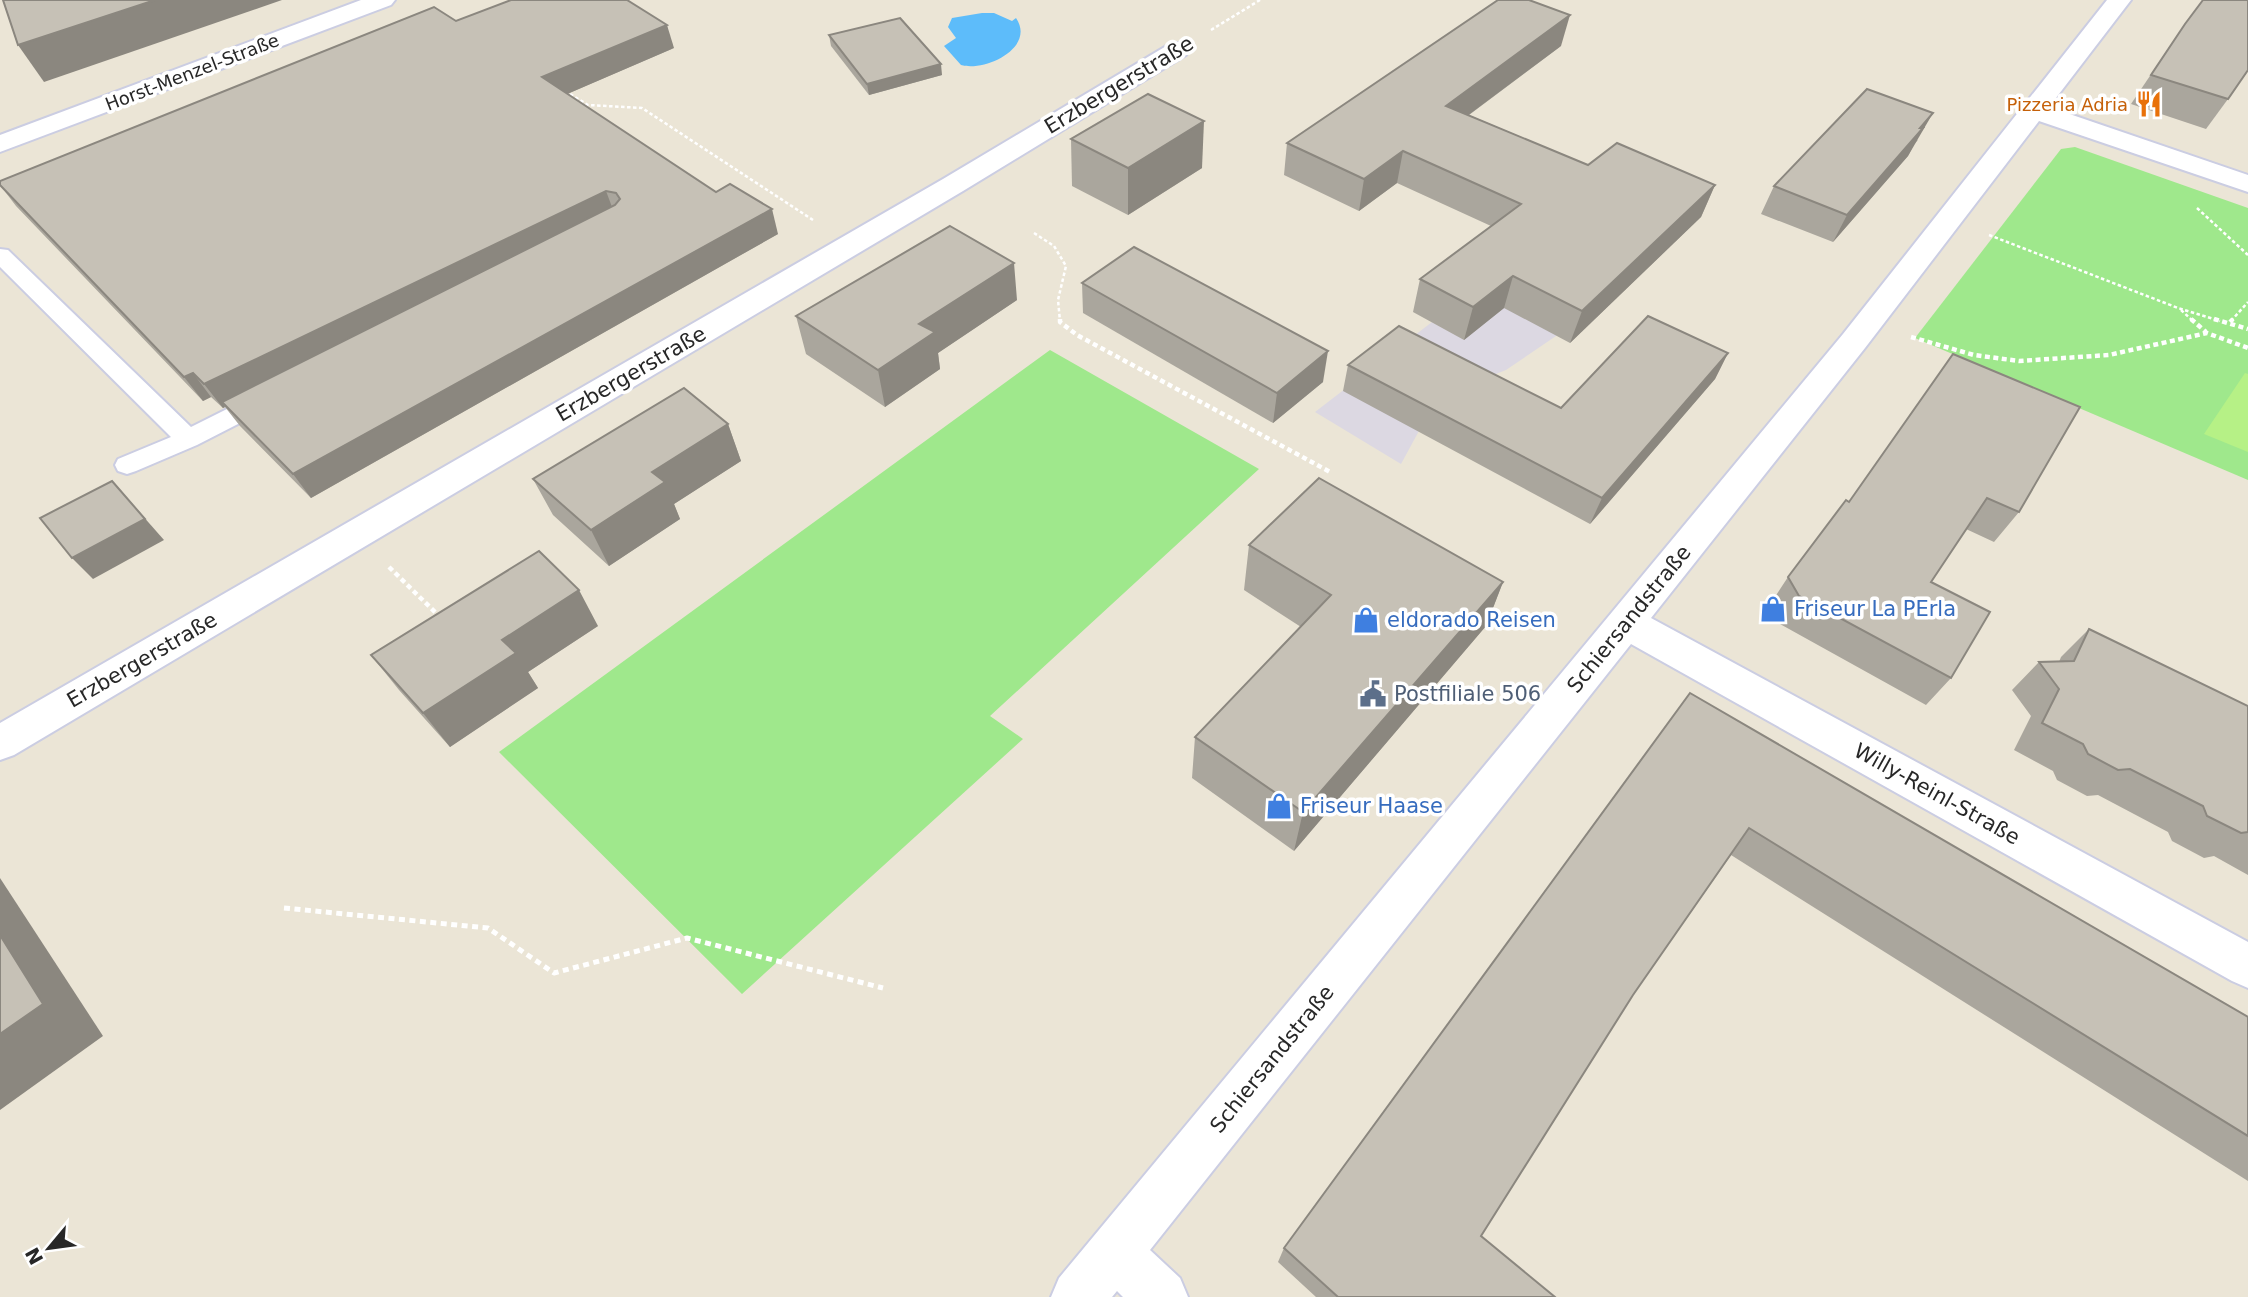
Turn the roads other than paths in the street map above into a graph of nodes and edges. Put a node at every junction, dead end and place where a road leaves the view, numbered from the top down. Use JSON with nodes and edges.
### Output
{"nodes":[{"id":1,"x":383,"y":0,"type":"edge"},
{"id":2,"x":2119,"y":0,"type":"edge"},
{"id":3,"x":1177,"y":50,"type":"road end"},
{"id":4,"x":2033,"y":110,"type":"junction"},
{"id":5,"x":0,"y":144,"type":"edge"},
{"id":6,"x":2248,"y":184,"type":"edge"},
{"id":7,"x":0,"y":254,"type":"edge"},
{"id":8,"x":286,"y":389,"type":"edge"},
{"id":9,"x":188,"y":439,"type":"junction"},
{"id":10,"x":127,"y":465,"type":"dead end"},
{"id":11,"x":1626,"y":623,"type":"junction"},
{"id":12,"x":0,"y":743,"type":"edge"},
{"id":13,"x":2248,"y":966,"type":"edge"},
{"id":14,"x":1115,"y":1253,"type":"junction"},
{"id":15,"x":1078,"y":1297,"type":"edge"},
{"id":16,"x":1161,"y":1297,"type":"edge"}],
"edges":[{"from":1,"to":5,"type":"street","name":"Horst-Menzel-Straße"},
{"from":2,"to":4,"type":"street","name":"Schiersandstraße"},
{"from":3,"to":12,"type":"street","name":"Erzbergerstraße"},
{"from":4,"to":6,"type":"street"},
{"from":4,"to":11,"type":"street","name":"Schiersandstraße"},
{"from":7,"to":9,"type":"lane"},
{"from":8,"to":9,"type":"lane"},
{"from":9,"to":10,"type":"lane"},
{"from":11,"to":13,"type":"street","name":"Willy-Reinl-Straße"},
{"from":11,"to":14,"type":"street","name":"Schiersandstraße"},
{"from":14,"to":15,"type":"street","name":"Schiersandstraße"},
{"from":14,"to":16,"type":"street"}]}
